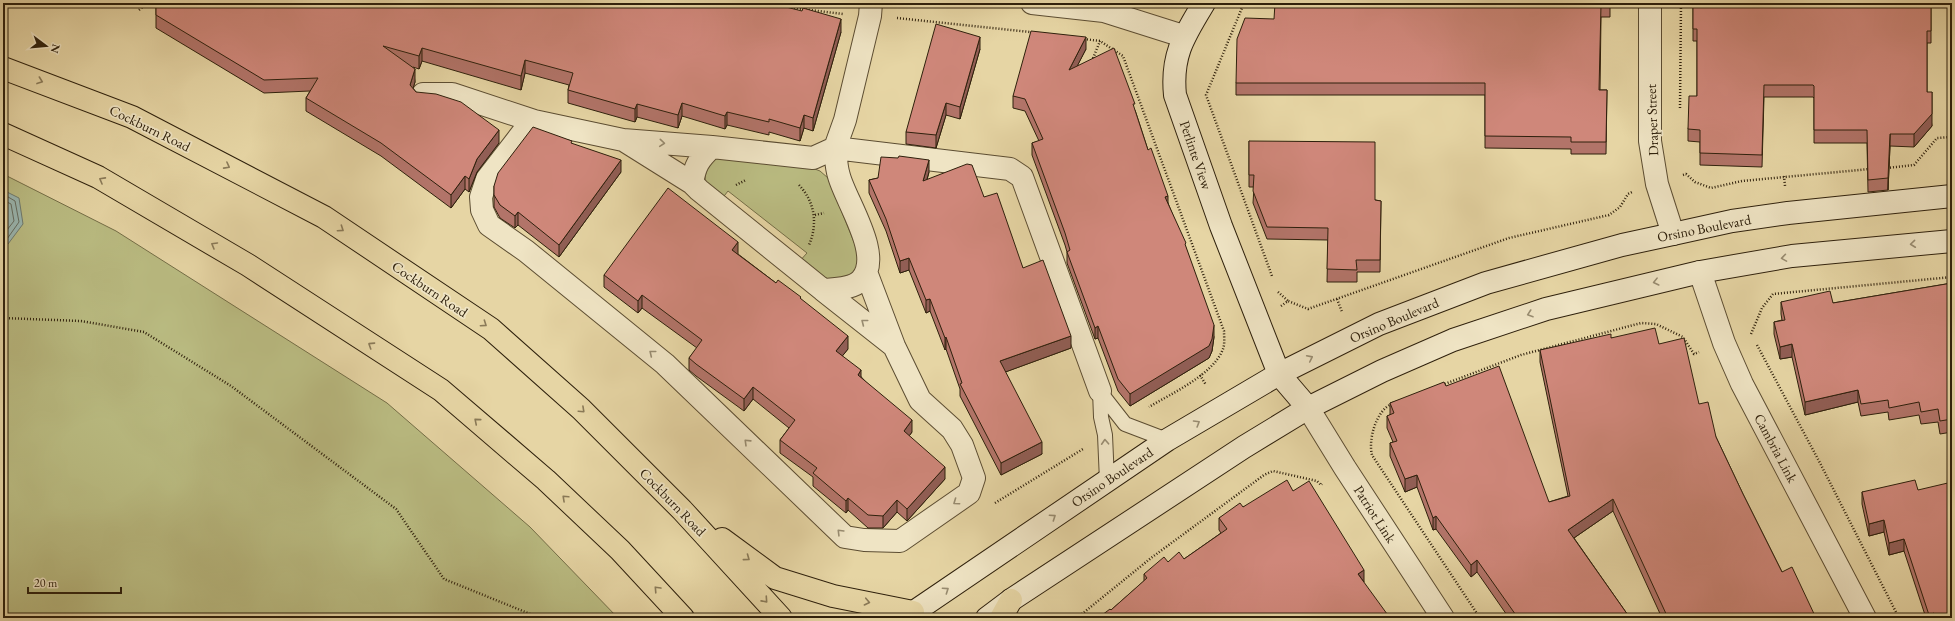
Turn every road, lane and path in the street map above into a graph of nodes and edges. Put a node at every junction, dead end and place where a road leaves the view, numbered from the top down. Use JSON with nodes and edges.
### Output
{"nodes":[{"id":1,"x":147,"y":3,"type":"edge"},
{"id":2,"x":871,"y":3,"type":"edge"},
{"id":3,"x":1032,"y":3,"type":"edge"},
{"id":4,"x":1204,"y":3,"type":"edge"},
{"id":5,"x":1244,"y":3,"type":"edge"},
{"id":6,"x":1650,"y":3,"type":"edge"},
{"id":7,"x":1681,"y":3,"type":"edge"},
{"id":8,"x":783,"y":7,"type":"edge"},
{"id":9,"x":139,"y":10,"type":"dead end"},
{"id":10,"x":847,"y":14,"type":"dead end"},
{"id":11,"x":896,"y":18,"type":"dead end"},
{"id":12,"x":1038,"y":33,"type":"edge"},
{"id":13,"x":1183,"y":36,"type":"junction"},
{"id":14,"x":1077,"y":38,"type":"edge"},
{"id":15,"x":1100,"y":41,"type":"junction"},
{"id":16,"x":1092,"y":61,"type":"edge"},
{"id":17,"x":3,"y":68,"type":"edge"},
{"id":18,"x":423,"y":94,"type":"edge"},
{"id":19,"x":1680,"y":109,"type":"dead end"},
{"id":20,"x":534,"y":121,"type":"junction"},
{"id":21,"x":3,"y":134,"type":"edge"},
{"id":22,"x":1952,"y":137,"type":"edge"},
{"id":23,"x":623,"y":140,"type":"junction"},
{"id":24,"x":712,"y":147,"type":"junction"},
{"id":25,"x":835,"y":148,"type":"junction"},
{"id":26,"x":1876,"y":168,"type":"edge"},
{"id":27,"x":1883,"y":168,"type":"edge"},
{"id":28,"x":1685,"y":170,"type":"dead end"},
{"id":29,"x":1686,"y":174,"type":"junction"},
{"id":30,"x":753,"y":176,"type":"dead end"},
{"id":31,"x":1678,"y":177,"type":"dead end"},
{"id":32,"x":795,"y":182,"type":"dead end"},
{"id":33,"x":692,"y":183,"type":"junction"},
{"id":34,"x":734,"y":186,"type":"dead end"},
{"id":35,"x":1636,"y":190,"type":"dead end"},
{"id":36,"x":1952,"y":196,"type":"edge"},
{"id":37,"x":1673,"y":234,"type":"junction"},
{"id":38,"x":1952,"y":240,"type":"edge"},
{"id":39,"x":808,"y":247,"type":"dead end"},
{"id":40,"x":866,"y":272,"type":"junction"},
{"id":41,"x":1700,"y":272,"type":"junction"},
{"id":42,"x":1952,"y":277,"type":"edge"},
{"id":43,"x":1274,"y":280,"type":"dead end"},
{"id":44,"x":1276,"y":287,"type":"dead end"},
{"id":45,"x":823,"y":290,"type":"junction"},
{"id":46,"x":1337,"y":299,"type":"junction"},
{"id":47,"x":1288,"y":301,"type":"junction"},
{"id":48,"x":1279,"y":307,"type":"dead end"},
{"id":49,"x":3,"y":318,"type":"edge"},
{"id":50,"x":1345,"y":319,"type":"dead end"},
{"id":51,"x":894,"y":346,"type":"junction"},
{"id":52,"x":1701,"y":351,"type":"dead end"},
{"id":53,"x":1279,"y":374,"type":"junction"},
{"id":54,"x":1440,"y":386,"type":"edge"},
{"id":55,"x":1100,"y":391,"type":"junction"},
{"id":56,"x":1396,"y":403,"type":"edge"},
{"id":57,"x":1308,"y":408,"type":"junction"},
{"id":58,"x":1144,"y":410,"type":"dead end"},
{"id":59,"x":1167,"y":440,"type":"junction"},
{"id":60,"x":1107,"y":481,"type":"junction"},
{"id":61,"x":1325,"y":482,"type":"dead end"},
{"id":62,"x":682,"y":510,"type":"junction"},
{"id":63,"x":1006,"y":609,"type":"edge"},
{"id":64,"x":909,"y":615,"type":"edge"},
{"id":65,"x":540,"y":618,"type":"edge"},
{"id":66,"x":683,"y":618,"type":"edge"},
{"id":67,"x":781,"y":618,"type":"edge"},
{"id":68,"x":987,"y":618,"type":"edge"},
{"id":69,"x":1077,"y":618,"type":"edge"},
{"id":70,"x":1443,"y":618,"type":"edge"},
{"id":71,"x":1480,"y":618,"type":"edge"},
{"id":72,"x":1865,"y":618,"type":"edge"},
{"id":73,"x":1899,"y":618,"type":"edge"}],
"edges":[{"from":1,"to":9,"type":"path"},
{"from":2,"to":25,"type":"street"},
{"from":3,"to":13,"type":"street"},
{"from":4,"to":13,"type":"street","name":"Perlinte View"},
{"from":5,"to":43,"type":"path"},
{"from":6,"to":37,"type":"street","name":"Draper Street"},
{"from":7,"to":19,"type":"path"},
{"from":8,"to":10,"type":"path"},
{"from":11,"to":12,"type":"path"},
{"from":13,"to":53,"type":"street","name":"Perlinte View"},
{"from":14,"to":15,"type":"path"},
{"from":15,"to":16,"type":"path"},
{"from":15,"to":58,"type":"path"},
{"from":17,"to":62,"type":"main road","name":"Cockburn Road","one_way":true},
{"from":18,"to":20,"type":"street"},
{"from":20,"to":23,"type":"street"},
{"from":51,"to":20,"type":"street","one_way":true},
{"from":66,"to":21,"type":"main road","one_way":true},
{"from":22,"to":27,"type":"path"},
{"from":23,"to":24,"type":"street","one_way":true},
{"from":23,"to":33,"type":"street"},
{"from":24,"to":25,"type":"street"},
{"from":24,"to":33,"type":"street"},
{"from":25,"to":40,"type":"street"},
{"from":25,"to":55,"type":"street"},
{"from":26,"to":29,"type":"path"},
{"from":28,"to":29,"type":"path"},
{"from":29,"to":31,"type":"path"},
{"from":30,"to":34,"type":"path"},
{"from":32,"to":39,"type":"path"},
{"from":33,"to":45,"type":"street"},
{"from":35,"to":46,"type":"path"},
{"from":36,"to":37,"type":"street","name":"Orsino Boulevard"},
{"from":53,"to":37,"type":"street","name":"Orsino Boulevard","one_way":true},
{"from":38,"to":41,"type":"street","one_way":true},
{"from":40,"to":45,"type":"street"},
{"from":40,"to":51,"type":"street"},
{"from":41,"to":57,"type":"street","one_way":true},
{"from":41,"to":72,"type":"street","name":"Cambria Link"},
{"from":42,"to":73,"type":"path"},
{"from":44,"to":47,"type":"path"},
{"from":51,"to":45,"type":"street","one_way":true},
{"from":46,"to":47,"type":"path"},
{"from":46,"to":50,"type":"path"},
{"from":47,"to":48,"type":"path"},
{"from":49,"to":65,"type":"path"},
{"from":52,"to":54,"type":"path"},
{"from":53,"to":57,"type":"street","name":"Perlinte View"},
{"from":59,"to":53,"type":"street","name":"Orsino Boulevard","one_way":true},
{"from":55,"to":59,"type":"lane"},
{"from":60,"to":55,"type":"lane","one_way":true},
{"from":56,"to":71,"type":"path"},
{"from":57,"to":63,"type":"street"},
{"from":57,"to":70,"type":"street","name":"Patriot Link"},
{"from":59,"to":60,"type":"street","name":"Orsino Boulevard"},
{"from":64,"to":60,"type":"street","name":"Orsino Boulevard","one_way":true},
{"from":61,"to":69,"type":"path"},
{"from":62,"to":64,"type":"main road","one_way":true},
{"from":62,"to":67,"type":"main road","name":"Cockburn Road","one_way":true},
{"from":63,"to":68,"type":"street"}]}
